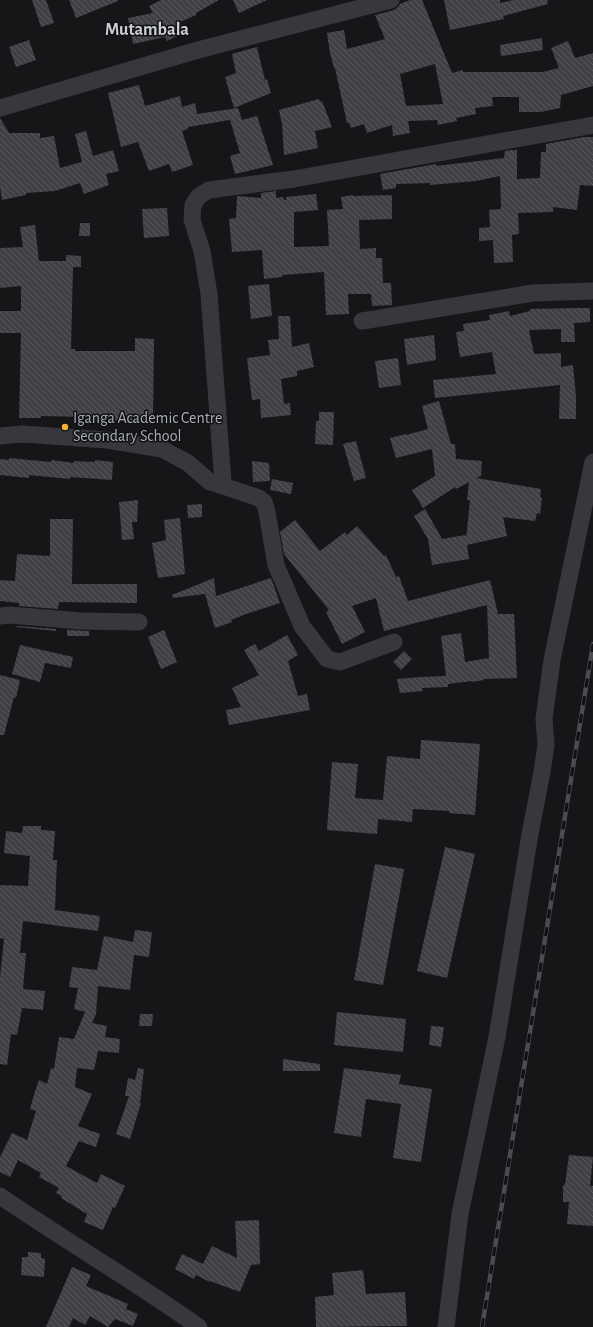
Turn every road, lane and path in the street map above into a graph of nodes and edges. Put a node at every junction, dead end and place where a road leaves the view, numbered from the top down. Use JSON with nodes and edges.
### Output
{"nodes":[{"id":1,"x":391,"y":0,"type":"edge"},
{"id":2,"x":0,"y":108,"type":"edge"},
{"id":3,"x":593,"y":124,"type":"edge"},
{"id":4,"x":593,"y":291,"type":"edge"},
{"id":5,"x":362,"y":321,"type":"dead end"},
{"id":6,"x":0,"y":436,"type":"edge"},
{"id":7,"x":593,"y":462,"type":"edge"},
{"id":8,"x":226,"y":487,"type":"junction"},
{"id":9,"x":0,"y":616,"type":"edge"},
{"id":10,"x":138,"y":622,"type":"dead end"},
{"id":11,"x":394,"y":642,"type":"dead end"},
{"id":12,"x":0,"y":1196,"type":"edge"},
{"id":13,"x":199,"y":1327,"type":"edge"},
{"id":14,"x":446,"y":1327,"type":"edge"}],
"edges":[{"from":1,"to":2,"type":"street"},
{"from":3,"to":8,"type":"street"},
{"from":4,"to":5,"type":"street"},
{"from":6,"to":8,"type":"street"},
{"from":7,"to":14,"type":"street"},
{"from":8,"to":11,"type":"street"},
{"from":9,"to":10,"type":"street"},
{"from":12,"to":13,"type":"street"}]}
